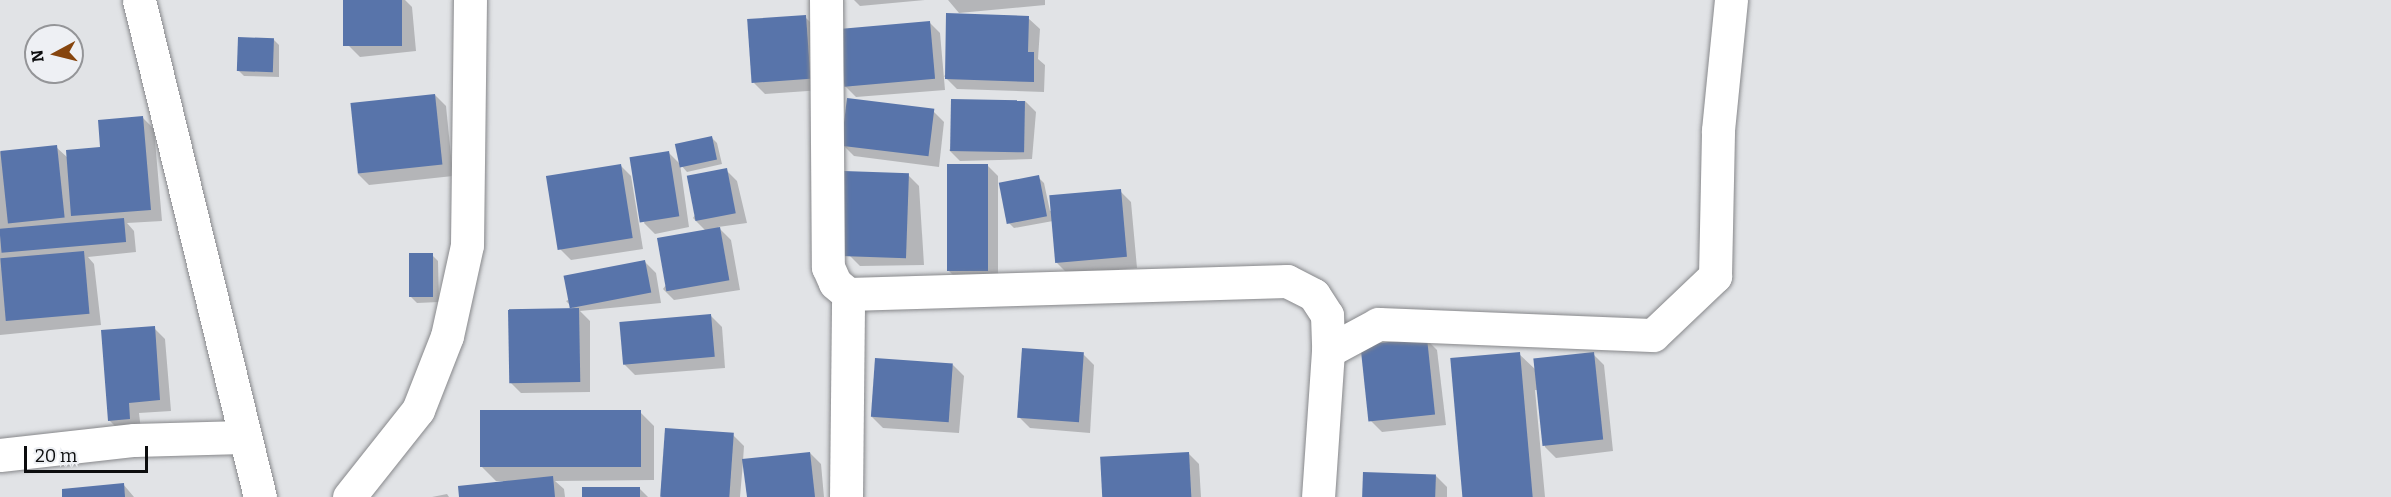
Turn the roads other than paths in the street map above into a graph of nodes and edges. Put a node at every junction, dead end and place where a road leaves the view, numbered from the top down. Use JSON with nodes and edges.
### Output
{"nodes":[{"id":1,"x":139,"y":0,"type":"edge"},
{"id":2,"x":470,"y":0,"type":"edge"},
{"id":3,"x":826,"y":0,"type":"edge"},
{"id":4,"x":1731,"y":0,"type":"edge"},
{"id":5,"x":848,"y":294,"type":"junction"},
{"id":6,"x":1328,"y":351,"type":"junction"},
{"id":7,"x":243,"y":436,"type":"junction"},
{"id":8,"x":0,"y":455,"type":"edge"},
{"id":9,"x":260,"y":497,"type":"edge"},
{"id":10,"x":349,"y":497,"type":"edge"},
{"id":11,"x":846,"y":497,"type":"edge"},
{"id":12,"x":1318,"y":497,"type":"edge"}],
"edges":[{"from":1,"to":7,"type":"street"},
{"from":2,"to":10,"type":"street"},
{"from":3,"to":5,"type":"street"},
{"from":4,"to":6,"type":"street"},
{"from":5,"to":6,"type":"street"},
{"from":5,"to":11,"type":"street"},
{"from":6,"to":12,"type":"street"},
{"from":7,"to":8,"type":"street"},
{"from":7,"to":9,"type":"street"}]}
